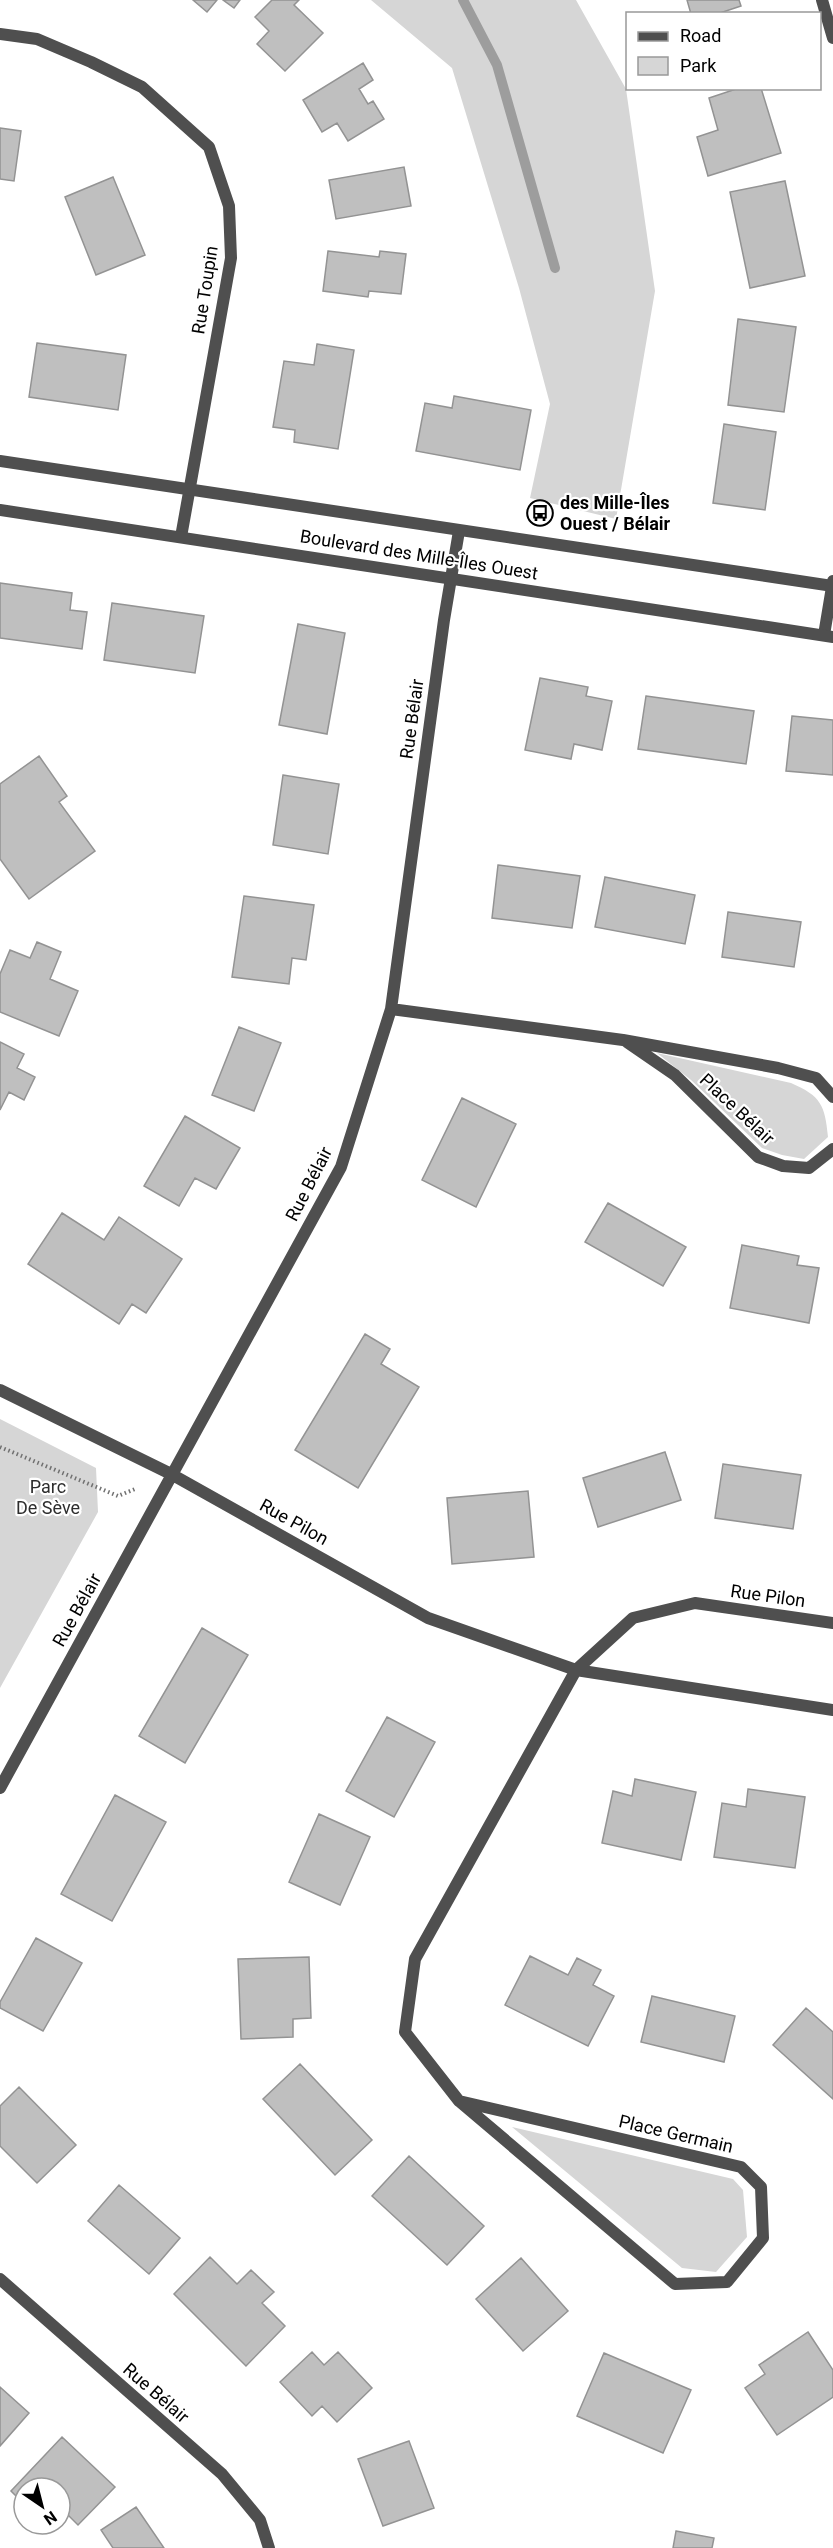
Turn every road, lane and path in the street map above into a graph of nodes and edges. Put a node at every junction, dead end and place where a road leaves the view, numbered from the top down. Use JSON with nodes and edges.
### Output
{"nodes":[{"id":1,"x":822,"y":0,"type":"edge"},
{"id":2,"x":0,"y":34,"type":"edge"},
{"id":3,"x":833,"y":38,"type":"edge"},
{"id":4,"x":0,"y":461,"type":"edge"},
{"id":5,"x":188,"y":490,"type":"junction"},
{"id":6,"x":0,"y":510,"type":"edge"},
{"id":7,"x":459,"y":531,"type":"junction"},
{"id":8,"x":181,"y":537,"type":"junction"},
{"id":9,"x":451,"y":579,"type":"junction"},
{"id":10,"x":833,"y":585,"type":"edge"},
{"id":11,"x":829,"y":636,"type":"edge"},
{"id":12,"x":391,"y":1009,"type":"junction"},
{"id":13,"x":623,"y":1040,"type":"junction"},
{"id":14,"x":833,"y":1096,"type":"edge"},
{"id":15,"x":833,"y":1149,"type":"edge"},
{"id":16,"x":0,"y":1390,"type":"edge"},
{"id":17,"x":0,"y":1447,"type":"edge"},
{"id":18,"x":171,"y":1474,"type":"junction"},
{"id":19,"x":833,"y":1623,"type":"edge"},
{"id":20,"x":576,"y":1670,"type":"junction"},
{"id":21,"x":833,"y":1710,"type":"edge"},
{"id":22,"x":0,"y":1788,"type":"edge"},
{"id":23,"x":459,"y":2101,"type":"junction"},
{"id":24,"x":0,"y":2279,"type":"edge"},
{"id":25,"x":269,"y":2548,"type":"edge"}],
"edges":[{"from":1,"to":3,"type":"street"},
{"from":2,"to":5,"type":"street","name":"Rue Toupin"},
{"from":4,"to":5,"type":"street","name":"Boulevard des Mille-Îles Ouest"},
{"from":5,"to":7,"type":"street","name":"Boulevard des Mille-Îles Ouest"},
{"from":5,"to":8,"type":"street","name":"Rue Toupin"},
{"from":6,"to":8,"type":"street","name":"Boulevard des Mille-Îles Ouest"},
{"from":7,"to":9,"type":"street","name":"Rue Bélair"},
{"from":7,"to":10,"type":"street","name":"Boulevard des Mille-Îles Ouest"},
{"from":8,"to":9,"type":"street","name":"Boulevard des Mille-Îles Ouest"},
{"from":9,"to":11,"type":"street","name":"Boulevard des Mille-Îles Ouest"},
{"from":9,"to":12,"type":"street","name":"Rue Bélair"},
{"from":10,"to":11,"type":"street"},
{"from":12,"to":13,"type":"street","name":"Place Bélair"},
{"from":12,"to":18,"type":"street","name":"Rue Bélair"},
{"from":13,"to":14,"type":"street","name":"Place Bélair"},
{"from":13,"to":15,"type":"street","name":"Place Bélair"},
{"from":16,"to":18,"type":"street","name":"Rue Pilon"},
{"from":17,"to":18,"type":"path"},
{"from":18,"to":20,"type":"street","name":"Rue Pilon"},
{"from":18,"to":22,"type":"street","name":"Rue Bélair"},
{"from":19,"to":20,"type":"street","name":"Rue Pilon"},
{"from":20,"to":21,"type":"street","name":"Rue Pilon"},
{"from":20,"to":23,"type":"street","name":"Place Germain"},
{"from":23,"to":23,"type":"street","name":"Place Germain"},
{"from":24,"to":25,"type":"street","name":"Rue Bélair"}]}
